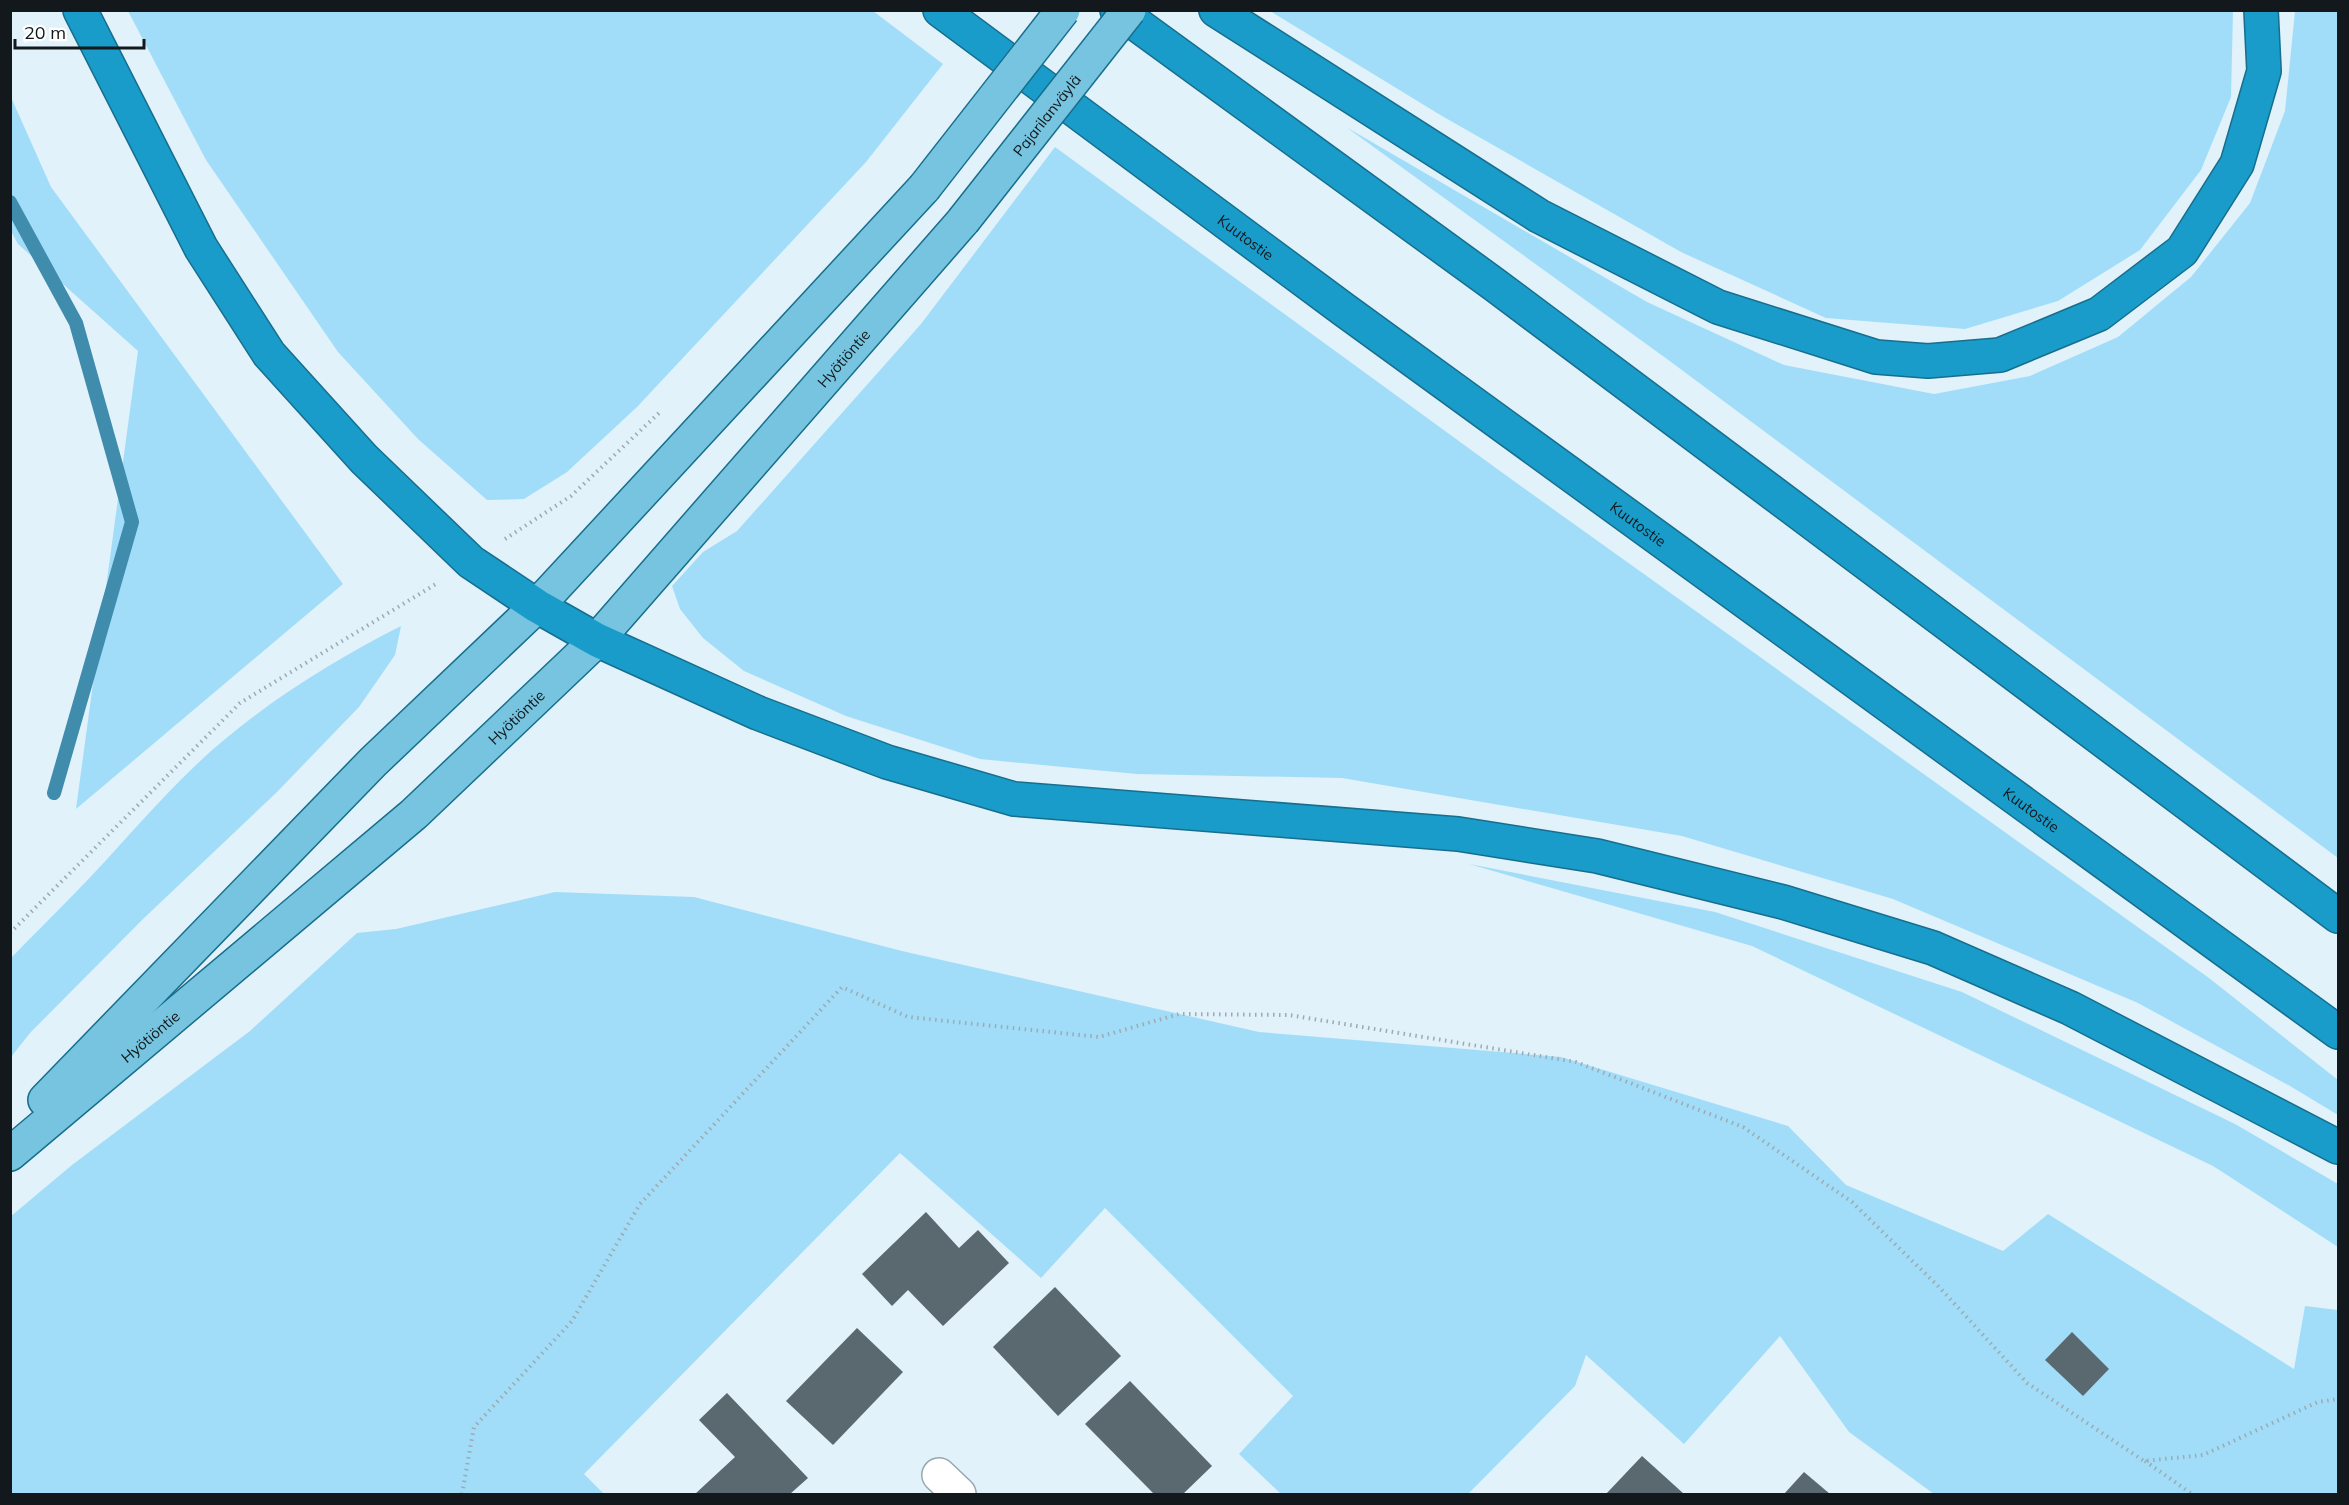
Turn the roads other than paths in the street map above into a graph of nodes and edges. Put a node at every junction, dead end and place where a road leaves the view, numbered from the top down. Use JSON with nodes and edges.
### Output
{"nodes":[{"id":1,"x":80,"y":10,"type":"edge"},
{"id":2,"x":940,"y":10,"type":"edge"},
{"id":3,"x":1063,"y":10,"type":"edge"},
{"id":4,"x":1117,"y":10,"type":"edge"},
{"id":5,"x":1129,"y":10,"type":"edge"},
{"id":6,"x":1216,"y":10,"type":"edge"},
{"id":7,"x":2261,"y":10,"type":"edge"},
{"id":8,"x":963,"y":220,"type":"joint"},
{"id":9,"x":537,"y":606,"type":"junction"},
{"id":10,"x":597,"y":640,"type":"junction"},
{"id":11,"x":2338,"y":916,"type":"edge"},
{"id":12,"x":2338,"y":1032,"type":"edge"},
{"id":13,"x":10,"y":1136,"type":"edge"},
{"id":14,"x":2338,"y":1147,"type":"edge"},
{"id":15,"x":10,"y":1154,"type":"edge"}],
"edges":[{"from":1,"to":9,"type":"highway"},
{"from":2,"to":12,"type":"highway","name":"Kuutostie"},
{"from":3,"to":9,"type":"main road","name":"Hyötiöntie","bridge":true},
{"from":4,"to":11,"type":"highway"},
{"from":5,"to":8,"type":"main road","name":"Pajarilanväylä","bridge":true},
{"from":6,"to":7,"type":"highway"},
{"from":8,"to":10,"type":"main road","name":"Hyötiöntie"},
{"from":9,"to":10,"type":"highway"},
{"from":9,"to":13,"type":"main road","name":"Hyötiöntie"},
{"from":10,"to":14,"type":"highway"},
{"from":10,"to":15,"type":"main road","name":"Hyötiöntie"}]}
